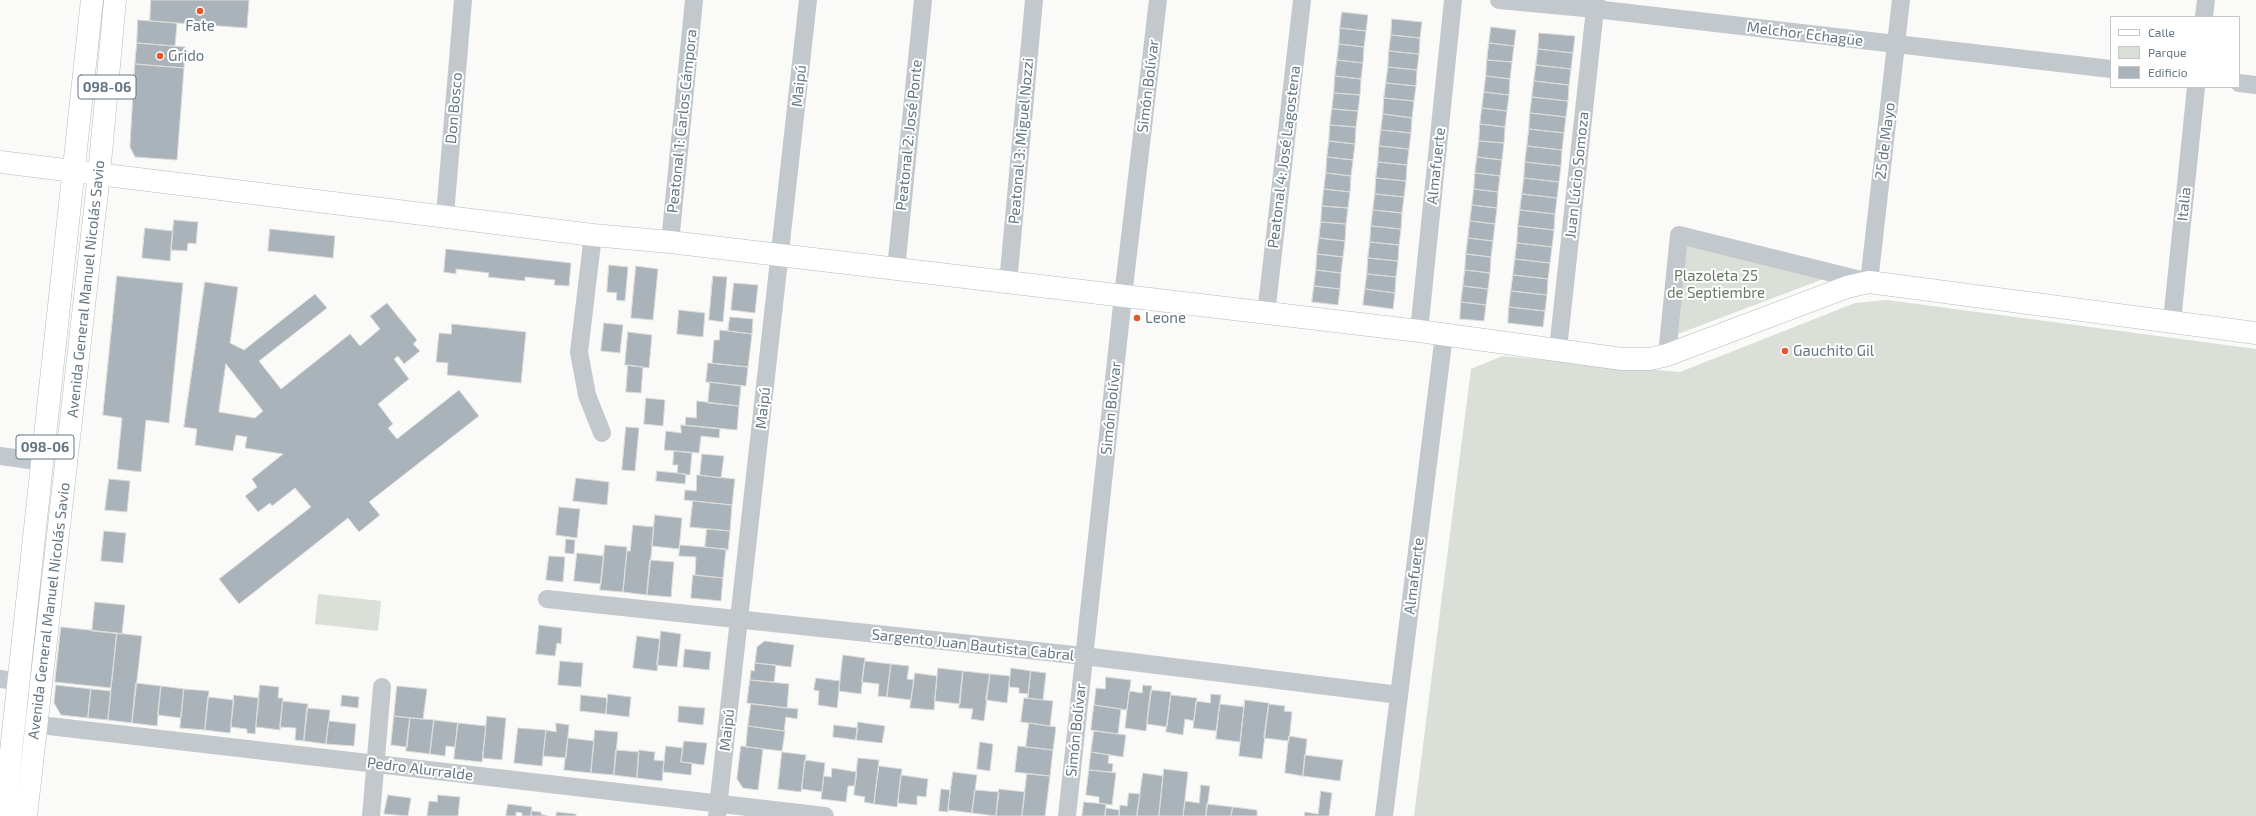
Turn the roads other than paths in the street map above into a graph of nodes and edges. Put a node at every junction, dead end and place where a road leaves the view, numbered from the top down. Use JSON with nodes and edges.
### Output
{"nodes":[{"id":1,"x":92,"y":0,"type":"edge"},
{"id":2,"x":115,"y":0,"type":"edge"},
{"id":3,"x":464,"y":0,"type":"edge"},
{"id":4,"x":694,"y":0,"type":"edge"},
{"id":5,"x":808,"y":0,"type":"edge"},
{"id":6,"x":923,"y":0,"type":"edge"},
{"id":7,"x":1034,"y":0,"type":"edge"},
{"id":8,"x":1158,"y":0,"type":"edge"},
{"id":9,"x":1302,"y":0,"type":"edge"},
{"id":10,"x":1453,"y":0,"type":"edge"},
{"id":11,"x":1499,"y":0,"type":"edge"},
{"id":12,"x":1901,"y":0,"type":"edge"},
{"id":13,"x":2206,"y":0,"type":"edge"},
{"id":14,"x":1595,"y":5,"type":"edge"},
{"id":15,"x":2204,"y":16,"type":"edge"},
{"id":16,"x":1896,"y":44,"type":"junction"},
{"id":17,"x":2110,"y":69,"type":"edge"},
{"id":18,"x":2240,"y":83,"type":"edge"},
{"id":19,"x":2256,"y":85,"type":"edge"},
{"id":20,"x":2196,"y":88,"type":"edge"},
{"id":21,"x":0,"y":162,"type":"edge"},
{"id":22,"x":72,"y":171,"type":"junction"},
{"id":23,"x":99,"y":174,"type":"junction"},
{"id":24,"x":445,"y":215,"type":"junction"},
{"id":25,"x":593,"y":235,"type":"junction"},
{"id":26,"x":670,"y":242,"type":"junction"},
{"id":27,"x":780,"y":255,"type":"junction"},
{"id":28,"x":896,"y":269,"type":"junction"},
{"id":29,"x":1869,"y":282,"type":"junction"},
{"id":30,"x":1008,"y":283,"type":"junction"},
{"id":31,"x":1123,"y":296,"type":"junction"},
{"id":32,"x":1266,"y":314,"type":"junction"},
{"id":33,"x":2172,"y":321,"type":"junction"},
{"id":34,"x":1419,"y":331,"type":"junction"},
{"id":35,"x":2256,"y":333,"type":"edge"},
{"id":36,"x":1444,"y":336,"type":"junction"},
{"id":37,"x":1558,"y":349,"type":"junction"},
{"id":38,"x":1667,"y":355,"type":"junction"},
{"id":39,"x":602,"y":433,"type":"dead end"},
{"id":40,"x":0,"y":456,"type":"edge"},
{"id":41,"x":43,"y":462,"type":"junction"},
{"id":42,"x":548,"y":599,"type":"dead end"},
{"id":43,"x":739,"y":620,"type":"junction"},
{"id":44,"x":1084,"y":656,"type":"junction"},
{"id":45,"x":10,"y":681,"type":"edge"},
{"id":46,"x":41,"y":685,"type":"junction"},
{"id":47,"x":382,"y":687,"type":"dead end"},
{"id":48,"x":1399,"y":695,"type":"junction"},
{"id":49,"x":14,"y":723,"type":"junction"},
{"id":50,"x":36,"y":724,"type":"junction"},
{"id":51,"x":376,"y":763,"type":"junction"},
{"id":52,"x":718,"y":810,"type":"edge"},
{"id":53,"x":4,"y":816,"type":"edge"},
{"id":54,"x":26,"y":816,"type":"edge"},
{"id":55,"x":371,"y":816,"type":"edge"},
{"id":56,"x":825,"y":816,"type":"edge"},
{"id":57,"x":1067,"y":816,"type":"edge"},
{"id":58,"x":1384,"y":816,"type":"edge"}],
"edges":[{"from":1,"to":22,"type":"main road","name":"Avenida General Manuel Nicolás Savio","number":"098-06"},
{"from":2,"to":23,"type":"main road","name":"Avenida General Manuel Nicolás Savio","number":"098-06"},
{"from":3,"to":24,"type":"street","name":"Don Bosco"},
{"from":4,"to":26,"type":"street","name":"Peatonal 1: Carlos Cámpora"},
{"from":5,"to":27,"type":"street","name":"Maipú"},
{"from":6,"to":28,"type":"street","name":"Peatonal 2: José Ponte"},
{"from":7,"to":30,"type":"street","name":"Peatonal 3: Miguel Nozzi"},
{"from":8,"to":31,"type":"street","name":"Simón Bolívar"},
{"from":9,"to":32,"type":"street","name":"Peatonal 4: José Lagostena"},
{"from":10,"to":34,"type":"street","name":"Almafuerte"},
{"from":11,"to":14,"type":"street","name":"Melchor Echagüe"},
{"from":12,"to":16,"type":"street","name":"25 de Mayo"},
{"from":13,"to":15,"type":"street"},
{"from":14,"to":16,"type":"street","name":"Melchor Echagüe"},
{"from":14,"to":37,"type":"street","name":"Juan Lúcio Somoza"},
{"from":16,"to":17,"type":"street","name":"Melchor Echagüe"},
{"from":16,"to":29,"type":"street","name":"25 de Mayo"},
{"from":18,"to":19,"type":"street"},
{"from":20,"to":33,"type":"street","name":"Italia"},
{"from":21,"to":22,"type":"main road"},
{"from":22,"to":23,"type":"main road"},
{"from":22,"to":41,"type":"main road","name":"Avenida General Manuel Nicolás Savio","number":"098-06"},
{"from":23,"to":24,"type":"main road"},
{"from":23,"to":46,"type":"main road","name":"Avenida General Manuel Nicolás Savio","number":"098-06"},
{"from":24,"to":25,"type":"main road"},
{"from":25,"to":26,"type":"main road"},
{"from":25,"to":39,"type":"street"},
{"from":26,"to":27,"type":"main road"},
{"from":27,"to":28,"type":"main road"},
{"from":27,"to":43,"type":"street","name":"Maipú"},
{"from":28,"to":30,"type":"main road"},
{"from":29,"to":33,"type":"main road"},
{"from":29,"to":38,"type":"main road"},
{"from":29,"to":38,"type":"street"},
{"from":30,"to":31,"type":"main road"},
{"from":31,"to":32,"type":"main road"},
{"from":31,"to":44,"type":"street","name":"Simón Bolívar"},
{"from":32,"to":34,"type":"main road"},
{"from":33,"to":35,"type":"main road"},
{"from":34,"to":36,"type":"main road"},
{"from":36,"to":37,"type":"main road"},
{"from":36,"to":48,"type":"street","name":"Almafuerte"},
{"from":37,"to":38,"type":"main road"},
{"from":40,"to":41,"type":"street"},
{"from":41,"to":45,"type":"main road","name":"Avenida General Manuel Nicolás Savio","number":"098-06"},
{"from":42,"to":43,"type":"street","name":"Sargento Juan Bautista Cabral"},
{"from":43,"to":44,"type":"street","name":"Sargento Juan Bautista Cabral"},
{"from":43,"to":52,"type":"street","name":"Maipú"},
{"from":44,"to":48,"type":"street","name":"Sargento Juan Bautista Cabral"},
{"from":44,"to":57,"type":"street","name":"Simón Bolívar"},
{"from":45,"to":46,"type":"street"},
{"from":45,"to":49,"type":"main road","name":"Avenida General Manuel Nicolás Savio","number":"098-06"},
{"from":46,"to":50,"type":"main road","name":"Avenida General Manuel Nicolás Savio","number":"098-06"},
{"from":47,"to":51,"type":"street"},
{"from":48,"to":58,"type":"street","name":"Almafuerte"},
{"from":49,"to":50,"type":"street","name":"Pedro Alurralde"},
{"from":49,"to":53,"type":"main road","name":"Avenida General Manuel Nicolás Savio","number":"098-06"},
{"from":50,"to":51,"type":"street","name":"Pedro Alurralde"},
{"from":50,"to":54,"type":"main road","name":"Avenida General Manuel Nicolás Savio","number":"098-06"},
{"from":51,"to":52,"type":"street","name":"Pedro Alurralde"},
{"from":51,"to":55,"type":"street"},
{"from":52,"to":56,"type":"street","name":"Pedro Alurralde"}]}
